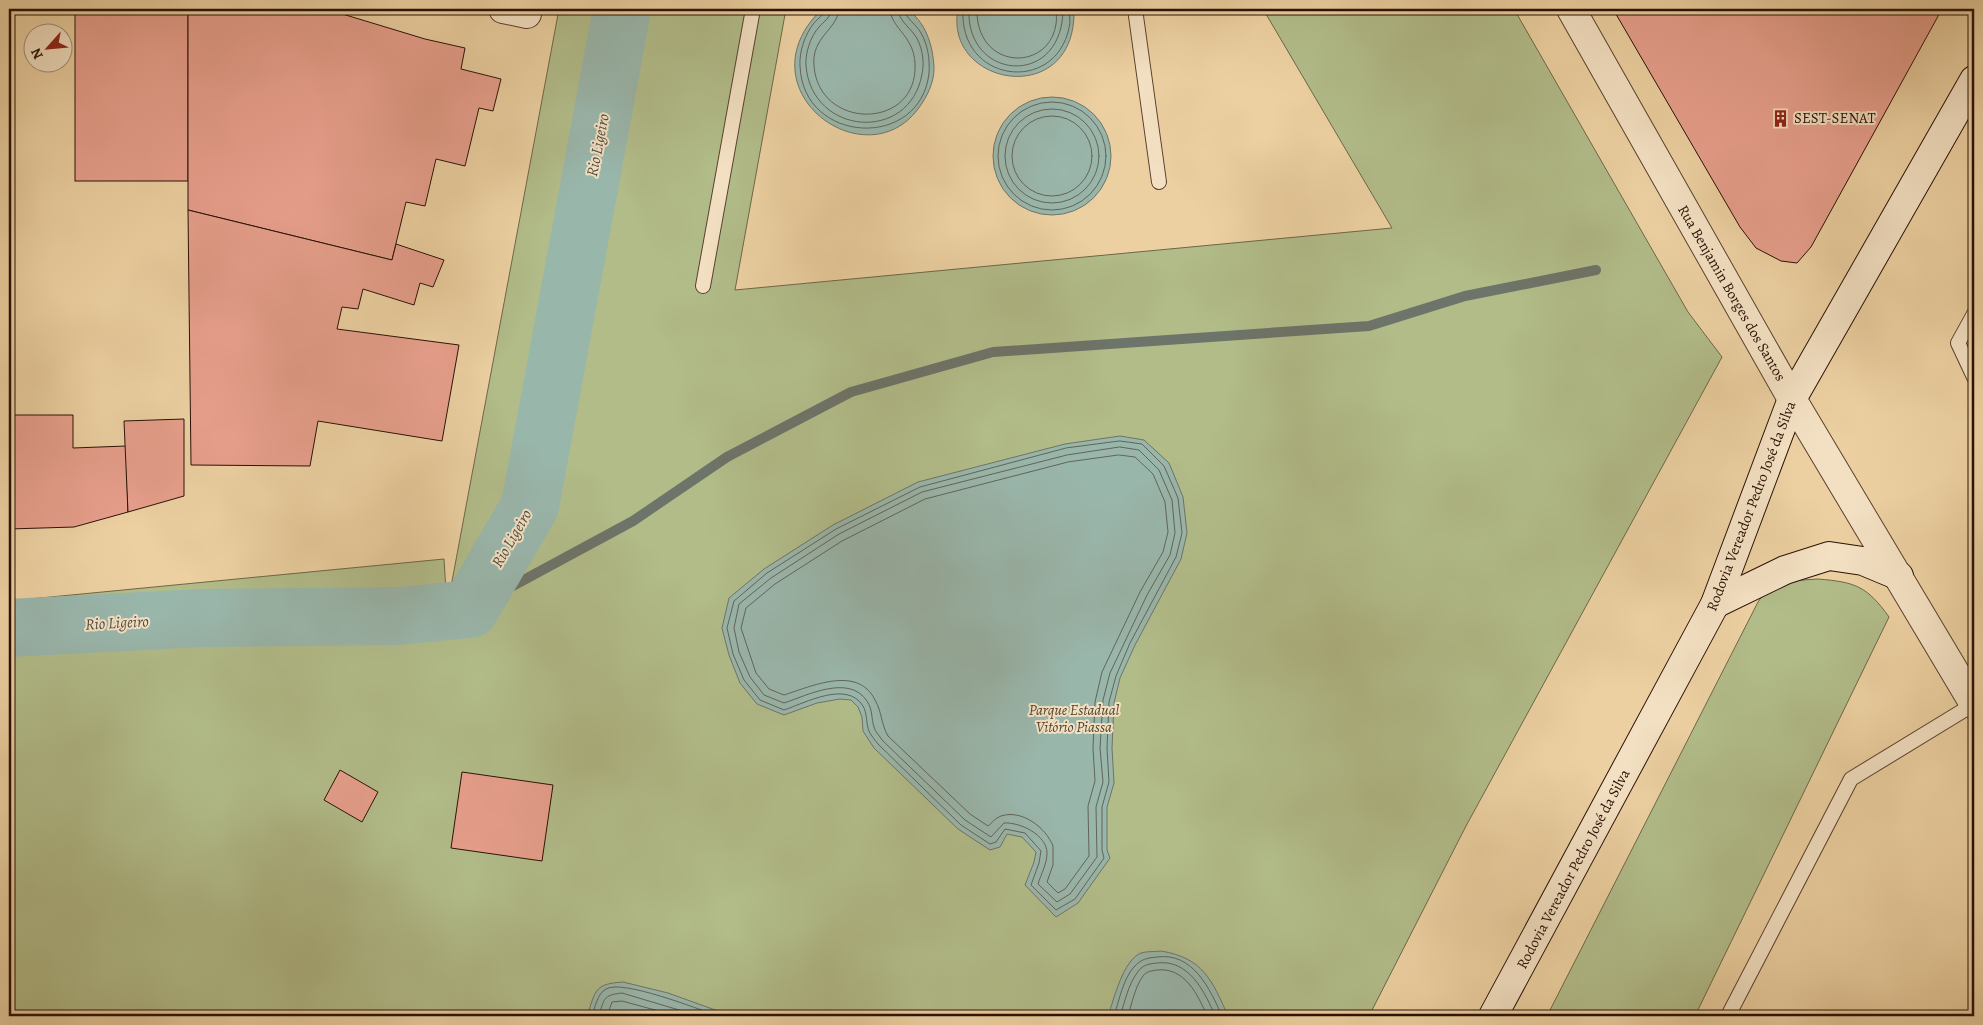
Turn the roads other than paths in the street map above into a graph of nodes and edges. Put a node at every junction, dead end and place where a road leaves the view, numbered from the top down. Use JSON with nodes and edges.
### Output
{"nodes":[{"id":1,"x":753,"y":9,"type":"edge"},
{"id":2,"x":1135,"y":9,"type":"edge"},
{"id":3,"x":1571,"y":9,"type":"edge"},
{"id":4,"x":1974,"y":80,"type":"edge"},
{"id":5,"x":1159,"y":182,"type":"dead end"},
{"id":6,"x":703,"y":286,"type":"dead end"},
{"id":7,"x":1974,"y":314,"type":"edge"},
{"id":8,"x":1974,"y":377,"type":"edge"},
{"id":9,"x":1792,"y":399,"type":"junction"},
{"id":10,"x":1899,"y":576,"type":"junction"},
{"id":11,"x":1715,"y":604,"type":"junction"},
{"id":12,"x":1974,"y":704,"type":"edge"},
{"id":13,"x":1493,"y":1016,"type":"edge"},
{"id":14,"x":1728,"y":1016,"type":"edge"}],
"edges":[{"from":1,"to":6,"type":"lane"},
{"from":2,"to":5,"type":"lane"},
{"from":3,"to":9,"type":"main road","name":"Rua Benjamin Borges dos Santos"},
{"from":4,"to":9,"type":"main road","name":"Rodovia Vereador Pedro José da Silva"},
{"from":7,"to":8,"type":"lane"},
{"from":9,"to":10,"type":"main road","name":"Rua Benjamin Borges dos Santos"},
{"from":9,"to":11,"type":"main road","name":"Rodovia Vereador Pedro José da Silva"},
{"from":10,"to":11,"type":"main road"},
{"from":10,"to":12,"type":"main road","name":"Rua Benjamin Borges dos Santos"},
{"from":11,"to":13,"type":"main road","name":"Rodovia Vereador Pedro José da Silva"},
{"from":12,"to":14,"type":"lane"}]}
